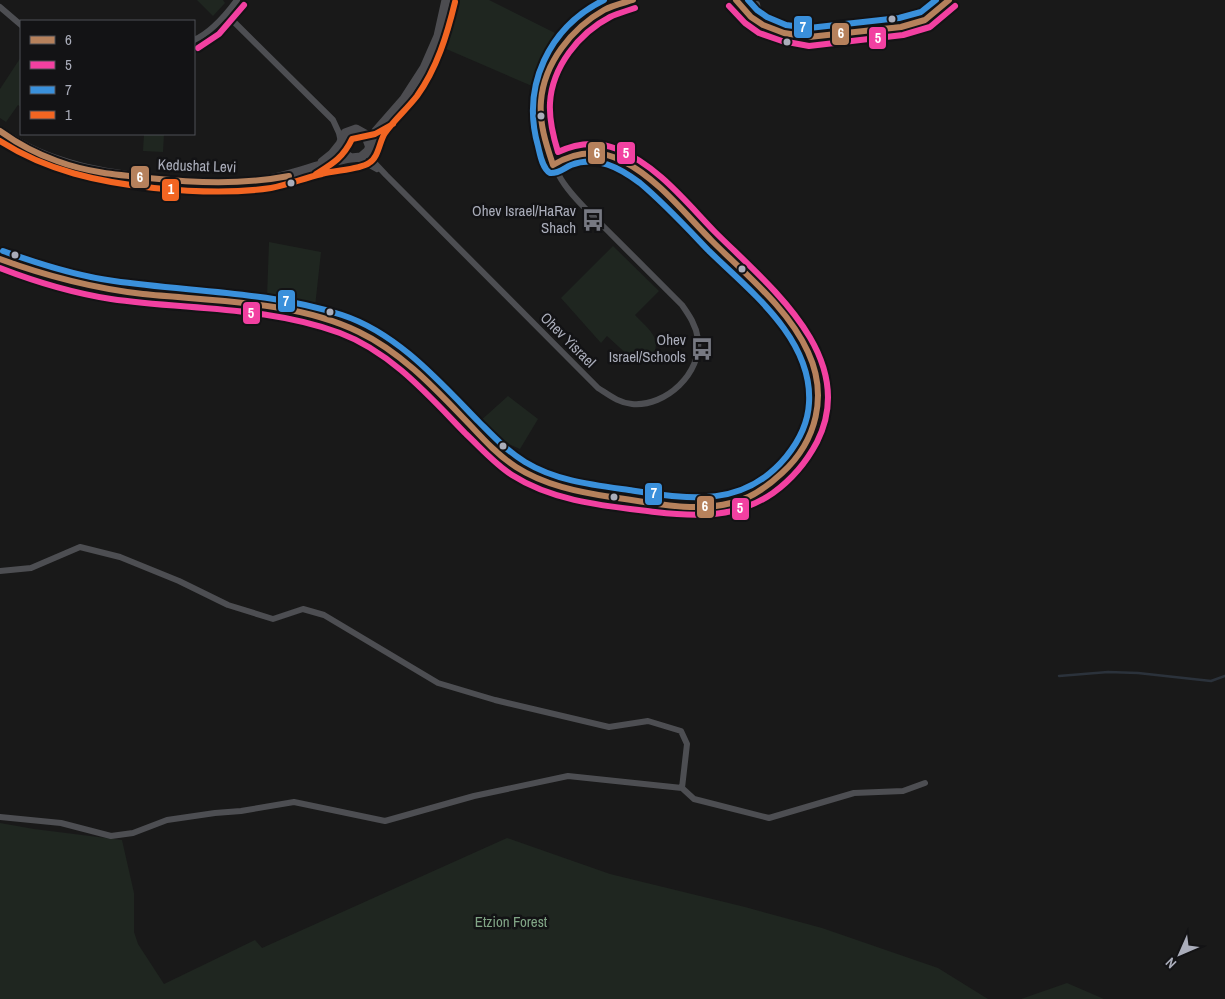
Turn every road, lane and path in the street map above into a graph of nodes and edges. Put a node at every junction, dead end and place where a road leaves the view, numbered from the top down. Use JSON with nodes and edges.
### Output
{"nodes":[{"id":1,"x":237,"y":0,"type":"edge"},
{"id":2,"x":446,"y":0,"type":"edge"},
{"id":3,"x":633,"y":0,"type":"edge"},
{"id":4,"x":950,"y":0,"type":"edge"},
{"id":5,"x":759,"y":1,"type":"edge"},
{"id":6,"x":739,"y":2,"type":"edge"},
{"id":7,"x":0,"y":7,"type":"edge"},
{"id":8,"x":226,"y":15,"type":"junction"},
{"id":9,"x":20,"y":24,"type":"edge"},
{"id":10,"x":770,"y":28,"type":"junction"},
{"id":11,"x":195,"y":39,"type":"edge"},
{"id":12,"x":329,"y":116,"type":"junction"},
{"id":13,"x":389,"y":116,"type":"junction"},
{"id":14,"x":356,"y":130,"type":"junction"},
{"id":15,"x":0,"y":131,"type":"edge"},
{"id":16,"x":341,"y":143,"type":"junction"},
{"id":17,"x":368,"y":148,"type":"junction"},
{"id":18,"x":354,"y":158,"type":"junction"},
{"id":19,"x":553,"y":165,"type":"junction"},
{"id":20,"x":310,"y":168,"type":"junction"},
{"id":21,"x":386,"y":176,"type":"junction"},
{"id":22,"x":0,"y":259,"type":"edge"},
{"id":23,"x":0,"y":571,"type":"edge"},
{"id":24,"x":925,"y":783,"type":"dead end"},
{"id":25,"x":682,"y":788,"type":"junction"},
{"id":26,"x":0,"y":817,"type":"edge"}],
"edges":[{"from":1,"to":8,"type":"street"},
{"from":2,"to":13,"type":"street"},
{"from":3,"to":19,"type":"street","name":"Ohev Yisrael"},
{"from":4,"to":10,"type":"street"},
{"from":5,"to":6,"type":"street"},
{"from":5,"to":10,"type":"street"},
{"from":6,"to":10,"type":"street"},
{"from":7,"to":9,"type":"street"},
{"from":8,"to":11,"type":"street"},
{"from":8,"to":12,"type":"street"},
{"from":12,"to":14,"type":"street"},
{"from":12,"to":16,"type":"street"},
{"from":13,"to":14,"type":"street"},
{"from":13,"to":17,"type":"street"},
{"from":14,"to":16,"type":"street"},
{"from":14,"to":17,"type":"street"},
{"from":15,"to":20,"type":"street","name":"Kedushat Levi"},
{"from":16,"to":18,"type":"street"},
{"from":16,"to":20,"type":"street","name":"Kedushat Levi"},
{"from":17,"to":18,"type":"street"},
{"from":17,"to":21,"type":"street"},
{"from":18,"to":20,"type":"street","name":"Kedushat Levi"},
{"from":18,"to":21,"type":"street"},
{"from":19,"to":21,"type":"street","name":"Ohev Yisrael"},
{"from":19,"to":22,"type":"street"},
{"from":23,"to":25,"type":"street"},
{"from":24,"to":25,"type":"street"},
{"from":25,"to":26,"type":"street"}]}
